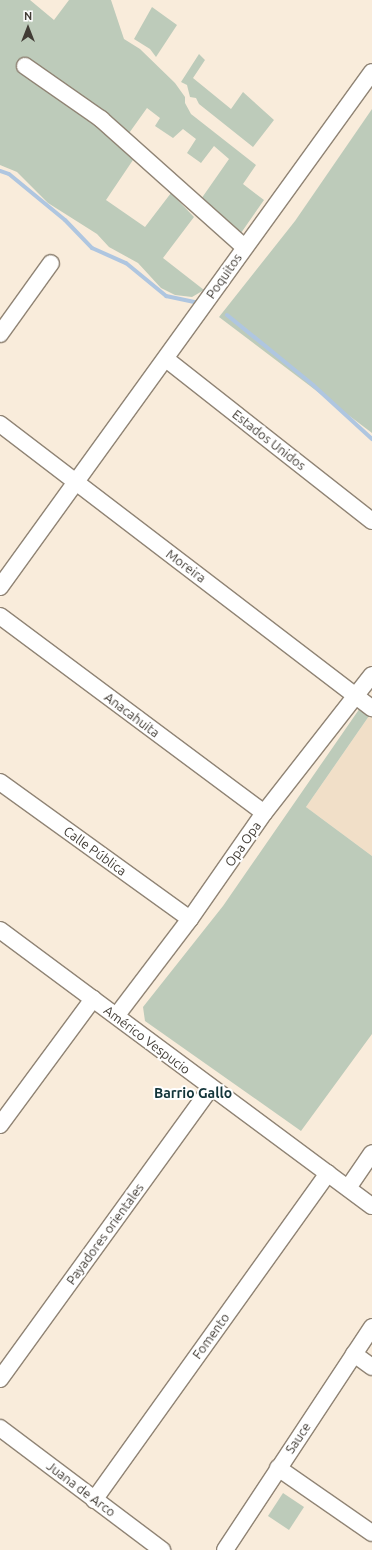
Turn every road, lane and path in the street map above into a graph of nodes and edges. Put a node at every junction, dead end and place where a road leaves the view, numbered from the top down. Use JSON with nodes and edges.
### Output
{"nodes":[{"id":1,"x":25,"y":66,"type":"dead end"},
{"id":2,"x":372,"y":72,"type":"edge"},
{"id":3,"x":244,"y":248,"type":"junction"},
{"id":4,"x":51,"y":263,"type":"dead end"},
{"id":5,"x":0,"y":334,"type":"edge"},
{"id":6,"x":166,"y":359,"type":"junction"},
{"id":7,"x":0,"y":424,"type":"edge"},
{"id":8,"x":76,"y":481,"type":"junction"},
{"id":9,"x":372,"y":522,"type":"edge"},
{"id":10,"x":0,"y":587,"type":"edge"},
{"id":11,"x":0,"y":616,"type":"edge"},
{"id":12,"x":372,"y":675,"type":"edge"},
{"id":13,"x":356,"y":696,"type":"junction"},
{"id":14,"x":372,"y":708,"type":"edge"},
{"id":15,"x":0,"y":782,"type":"edge"},
{"id":16,"x":264,"y":813,"type":"junction"},
{"id":17,"x":190,"y":919,"type":"junction"},
{"id":18,"x":0,"y":930,"type":"edge"},
{"id":19,"x":93,"y":999,"type":"junction"},
{"id":20,"x":117,"y":1016,"type":"junction"},
{"id":21,"x":211,"y":1088,"type":"junction"},
{"id":22,"x":0,"y":1125,"type":"edge"},
{"id":23,"x":372,"y":1153,"type":"edge"},
{"id":24,"x":328,"y":1173,"type":"junction"},
{"id":25,"x":348,"y":1188,"type":"junction"},
{"id":26,"x":372,"y":1206,"type":"edge"},
{"id":27,"x":372,"y":1327,"type":"edge"},
{"id":28,"x":354,"y":1354,"type":"junction"},
{"id":29,"x":372,"y":1367,"type":"edge"},
{"id":30,"x":0,"y":1379,"type":"edge"},
{"id":31,"x":0,"y":1428,"type":"edge"},
{"id":32,"x":278,"y":1468,"type":"junction"},
{"id":33,"x":94,"y":1500,"type":"junction"},
{"id":34,"x":372,"y":1533,"type":"edge"},
{"id":35,"x":162,"y":1550,"type":"edge"},
{"id":36,"x":224,"y":1550,"type":"edge"}],
"edges":[{"from":1,"to":3,"type":"street"},
{"from":2,"to":3,"type":"street","name":"Poquitos"},
{"from":3,"to":6,"type":"street","name":"Poquitos"},
{"from":4,"to":5,"type":"street"},
{"from":6,"to":8,"type":"street","name":"Poquitos"},
{"from":6,"to":9,"type":"street","name":"Estados Unidos"},
{"from":7,"to":8,"type":"street","name":"Moreira"},
{"from":8,"to":10,"type":"street","name":"Poquitos"},
{"from":8,"to":13,"type":"street","name":"Moreira"},
{"from":11,"to":16,"type":"street","name":"Anacahuita"},
{"from":12,"to":13,"type":"street","name":"Opa Opa"},
{"from":13,"to":14,"type":"street","name":"Moreira"},
{"from":13,"to":16,"type":"street","name":"Opa Opa"},
{"from":15,"to":17,"type":"street","name":"Calle Pública"},
{"from":16,"to":17,"type":"street","name":"Opa Opa"},
{"from":17,"to":20,"type":"street","name":"Opa Opa"},
{"from":18,"to":19,"type":"street","name":"Américo Vespucio"},
{"from":19,"to":20,"type":"street","name":"Américo Vespucio"},
{"from":19,"to":22,"type":"street"},
{"from":20,"to":21,"type":"street","name":"Américo Vespucio"},
{"from":21,"to":24,"type":"street","name":"Américo Vespucio"},
{"from":21,"to":30,"type":"street","name":"Payadores orientales"},
{"from":23,"to":25,"type":"street"},
{"from":24,"to":25,"type":"street","name":"Américo Vespucio"},
{"from":24,"to":33,"type":"street","name":"Fomento"},
{"from":25,"to":26,"type":"street","name":"Américo Vespucio"},
{"from":27,"to":28,"type":"street","name":"Sauce"},
{"from":28,"to":29,"type":"street"},
{"from":28,"to":32,"type":"street","name":"Sauce"},
{"from":31,"to":33,"type":"street","name":"Juana de Arco"},
{"from":32,"to":34,"type":"street"},
{"from":32,"to":36,"type":"street","name":"Sauce"},
{"from":33,"to":35,"type":"street","name":"Juana de Arco"}]}
